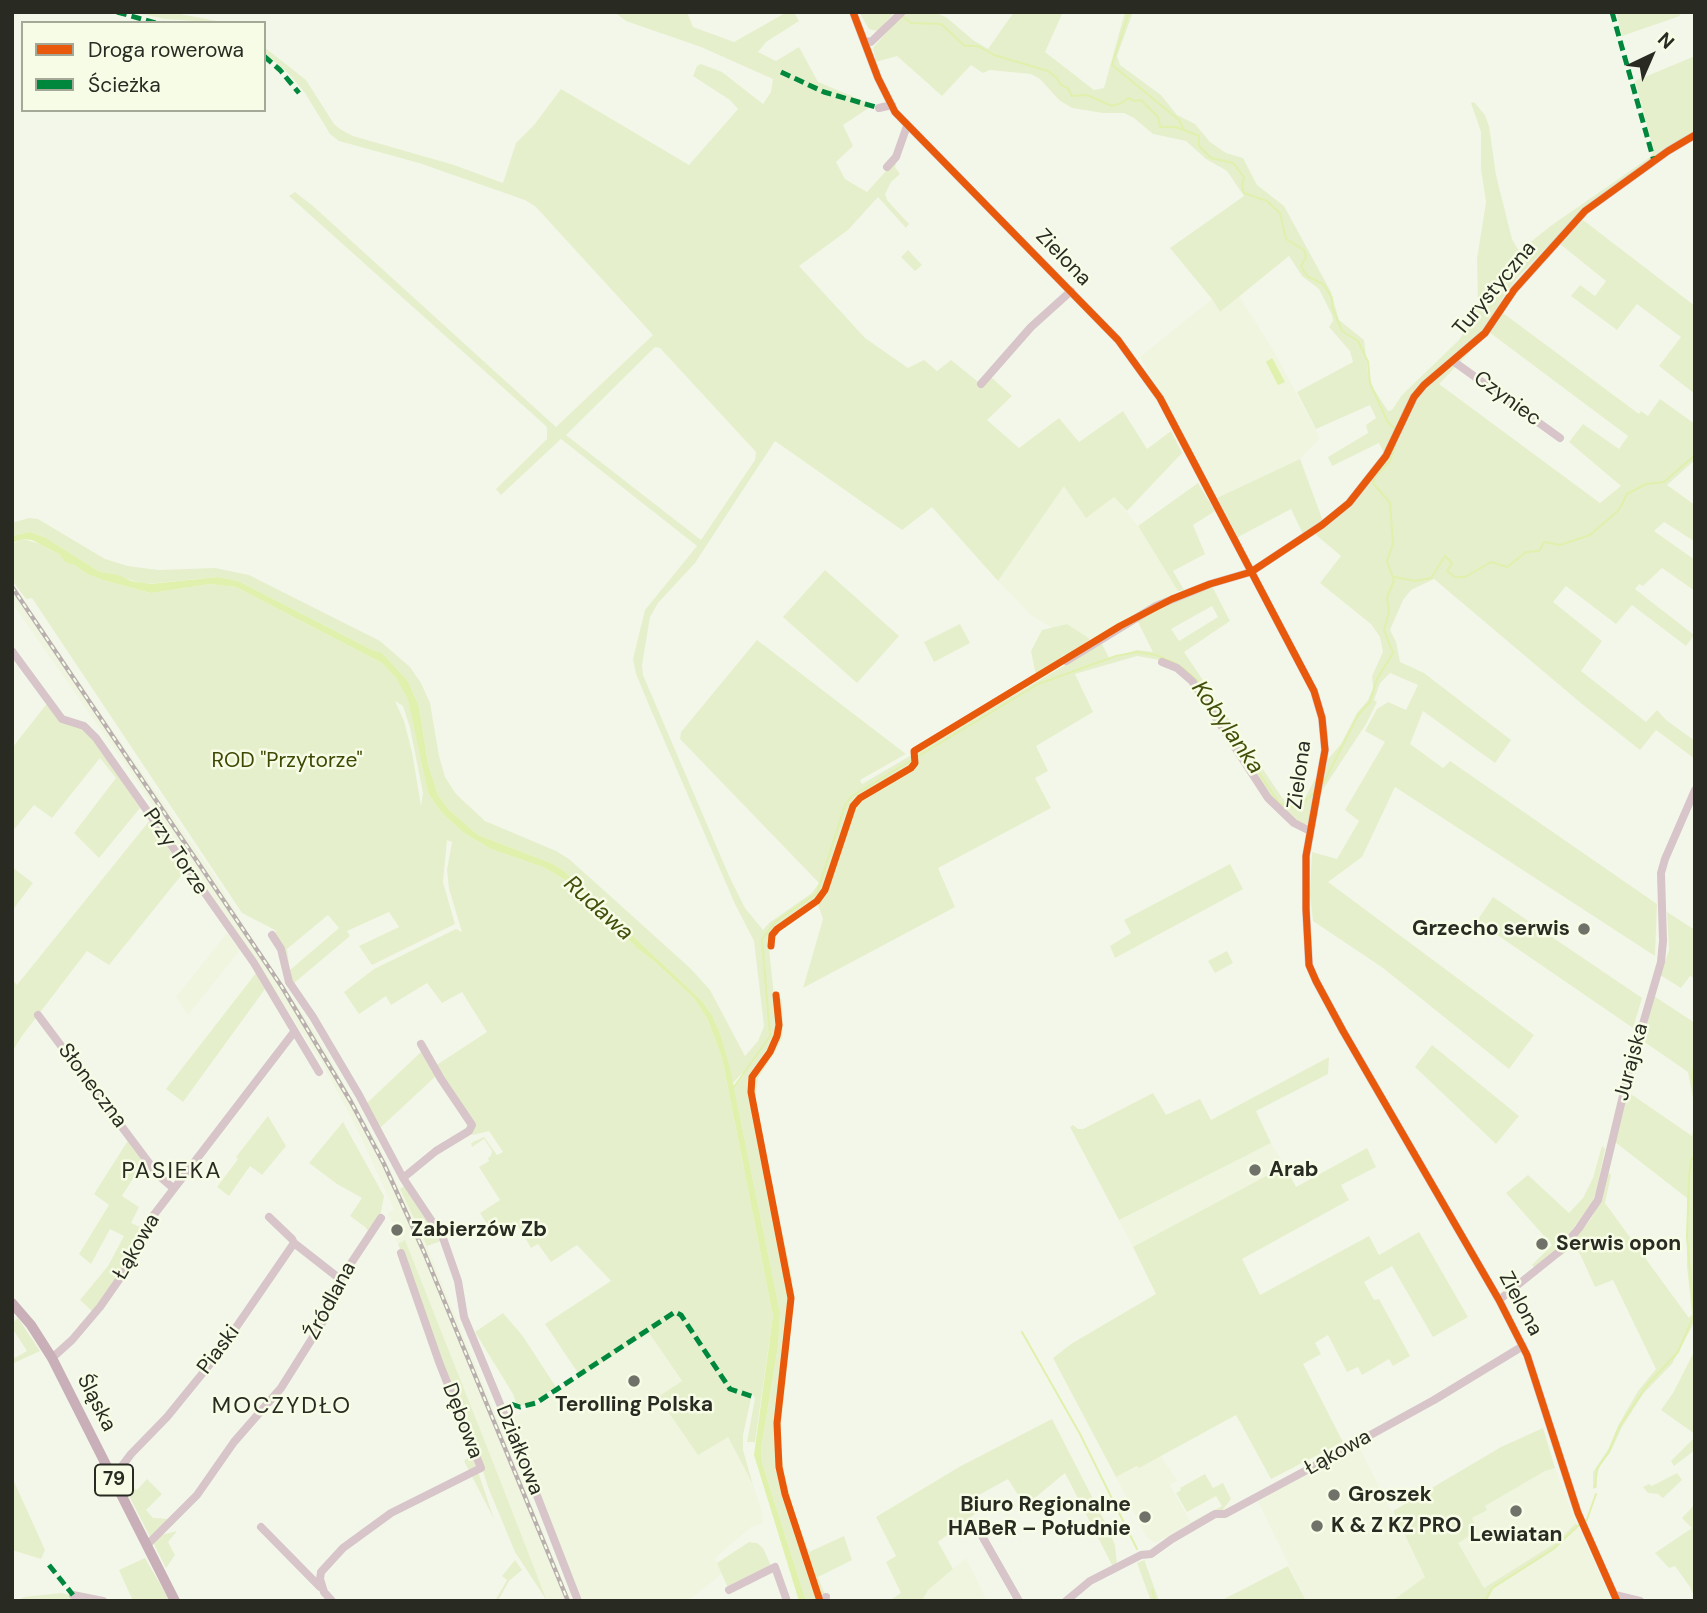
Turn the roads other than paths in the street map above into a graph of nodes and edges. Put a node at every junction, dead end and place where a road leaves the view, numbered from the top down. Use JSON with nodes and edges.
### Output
{"nodes":[{"id":1,"x":853,"y":12,"type":"edge"},
{"id":2,"x":902,"y":12,"type":"edge"},
{"id":3,"x":865,"y":41,"type":"junction"},
{"id":4,"x":892,"y":105,"type":"junction"},
{"id":5,"x":879,"y":108,"type":"dead end"},
{"id":6,"x":907,"y":126,"type":"junction"},
{"id":7,"x":1695,"y":135,"type":"edge"},
{"id":8,"x":887,"y":167,"type":"dead end"},
{"id":9,"x":1071,"y":291,"type":"junction"},
{"id":10,"x":1453,"y":361,"type":"junction"},
{"id":11,"x":981,"y":384,"type":"dead end"},
{"id":12,"x":1560,"y":438,"type":"dead end"},
{"id":13,"x":1251,"y":572,"type":"junction"},
{"id":14,"x":12,"y":651,"type":"edge"},
{"id":15,"x":1066,"y":661,"type":"dead end"},
{"id":16,"x":1162,"y":662,"type":"dead end"},
{"id":17,"x":1695,"y":790,"type":"edge"},
{"id":18,"x":1310,"y":831,"type":"junction"},
{"id":19,"x":272,"y":935,"type":"dead end"},
{"id":20,"x":38,"y":1015,"type":"dead end"},
{"id":21,"x":294,"y":1032,"type":"junction"},
{"id":22,"x":421,"y":1044,"type":"dead end"},
{"id":23,"x":319,"y":1072,"type":"dead end"},
{"id":24,"x":403,"y":1178,"type":"junction"},
{"id":25,"x":173,"y":1188,"type":"junction"},
{"id":26,"x":269,"y":1217,"type":"dead end"},
{"id":27,"x":381,"y":1219,"type":"dead end"},
{"id":28,"x":294,"y":1243,"type":"junction"},
{"id":29,"x":401,"y":1253,"type":"dead end"},
{"id":30,"x":340,"y":1279,"type":"junction"},
{"id":31,"x":1499,"y":1300,"type":"junction"},
{"id":32,"x":12,"y":1303,"type":"edge"},
{"id":33,"x":1523,"y":1346,"type":"junction"},
{"id":34,"x":52,"y":1358,"type":"junction"},
{"id":35,"x":113,"y":1478,"type":"junction"},
{"id":36,"x":261,"y":1527,"type":"dead end"},
{"id":37,"x":982,"y":1536,"type":"dead end"},
{"id":38,"x":147,"y":1545,"type":"junction"},
{"id":39,"x":308,"y":1576,"type":"junction"},
{"id":40,"x":320,"y":1579,"type":"junction"},
{"id":41,"x":729,"y":1590,"type":"dead end"},
{"id":42,"x":324,"y":1592,"type":"junction"},
{"id":43,"x":73,"y":1595,"type":"dead end"},
{"id":44,"x":1616,"y":1598,"type":"edge"},
{"id":45,"x":103,"y":1601,"type":"edge"},
{"id":46,"x":175,"y":1601,"type":"edge"},
{"id":47,"x":332,"y":1601,"type":"edge"},
{"id":48,"x":578,"y":1601,"type":"edge"},
{"id":49,"x":787,"y":1601,"type":"edge"},
{"id":50,"x":1019,"y":1601,"type":"edge"},
{"id":51,"x":1066,"y":1601,"type":"edge"},
{"id":52,"x":1640,"y":1601,"type":"edge"}],
"edges":[{"from":1,"to":3,"type":"street","name":"Zielona"},
{"from":2,"to":3,"type":"street"},
{"from":3,"to":4,"type":"street","name":"Zielona"},
{"from":4,"to":5,"type":"street"},
{"from":4,"to":6,"type":"street","name":"Zielona"},
{"from":6,"to":8,"type":"street"},
{"from":6,"to":9,"type":"street","name":"Zielona"},
{"from":7,"to":10,"type":"street","name":"Turystyczna"},
{"from":9,"to":11,"type":"street"},
{"from":9,"to":13,"type":"street","name":"Zielona"},
{"from":10,"to":12,"type":"street","name":"Czyniec"},
{"from":10,"to":13,"type":"street","name":"Turystyczna"},
{"from":13,"to":15,"type":"street","name":"Turystyczna"},
{"from":13,"to":18,"type":"street","name":"Zielona"},
{"from":14,"to":21,"type":"street","name":"Przy Torze"},
{"from":16,"to":18,"type":"street","name":"Zielona"},
{"from":17,"to":31,"type":"street","name":"Jurajska"},
{"from":18,"to":31,"type":"street","name":"Zielona"},
{"from":19,"to":24,"type":"street","name":"Działkowa"},
{"from":20,"to":25,"type":"street","name":"Słoneczna"},
{"from":21,"to":23,"type":"street","name":"Przy Torze"},
{"from":21,"to":25,"type":"street","name":"Łąkowa"},
{"from":22,"to":24,"type":"street"},
{"from":24,"to":48,"type":"street","name":"Działkowa"},
{"from":25,"to":34,"type":"street","name":"Łąkowa"},
{"from":26,"to":28,"type":"street"},
{"from":27,"to":30,"type":"street","name":"Źródlana"},
{"from":28,"to":30,"type":"street"},
{"from":28,"to":35,"type":"street","name":"Piaski"},
{"from":29,"to":40,"type":"street","name":"Dębowa"},
{"from":30,"to":38,"type":"street","name":"Źródlana"},
{"from":31,"to":33,"type":"street","name":"Zielona"},
{"from":32,"to":34,"type":"main road","name":"Śląska","number":"79"},
{"from":33,"to":44,"type":"street","name":"Zielona"},
{"from":33,"to":51,"type":"street","name":"Łąkowa"},
{"from":34,"to":35,"type":"main road","name":"Śląska","number":"79"},
{"from":35,"to":38,"type":"main road","name":"Śląska","number":"79"},
{"from":36,"to":39,"type":"street"},
{"from":37,"to":50,"type":"street"},
{"from":38,"to":46,"type":"main road","name":"Śląska","number":"79"},
{"from":39,"to":40,"type":"street"},
{"from":39,"to":42,"type":"street"},
{"from":40,"to":42,"type":"street"},
{"from":41,"to":49,"type":"street"},
{"from":42,"to":47,"type":"street"},
{"from":43,"to":45,"type":"street"},
{"from":44,"to":52,"type":"street"}]}
